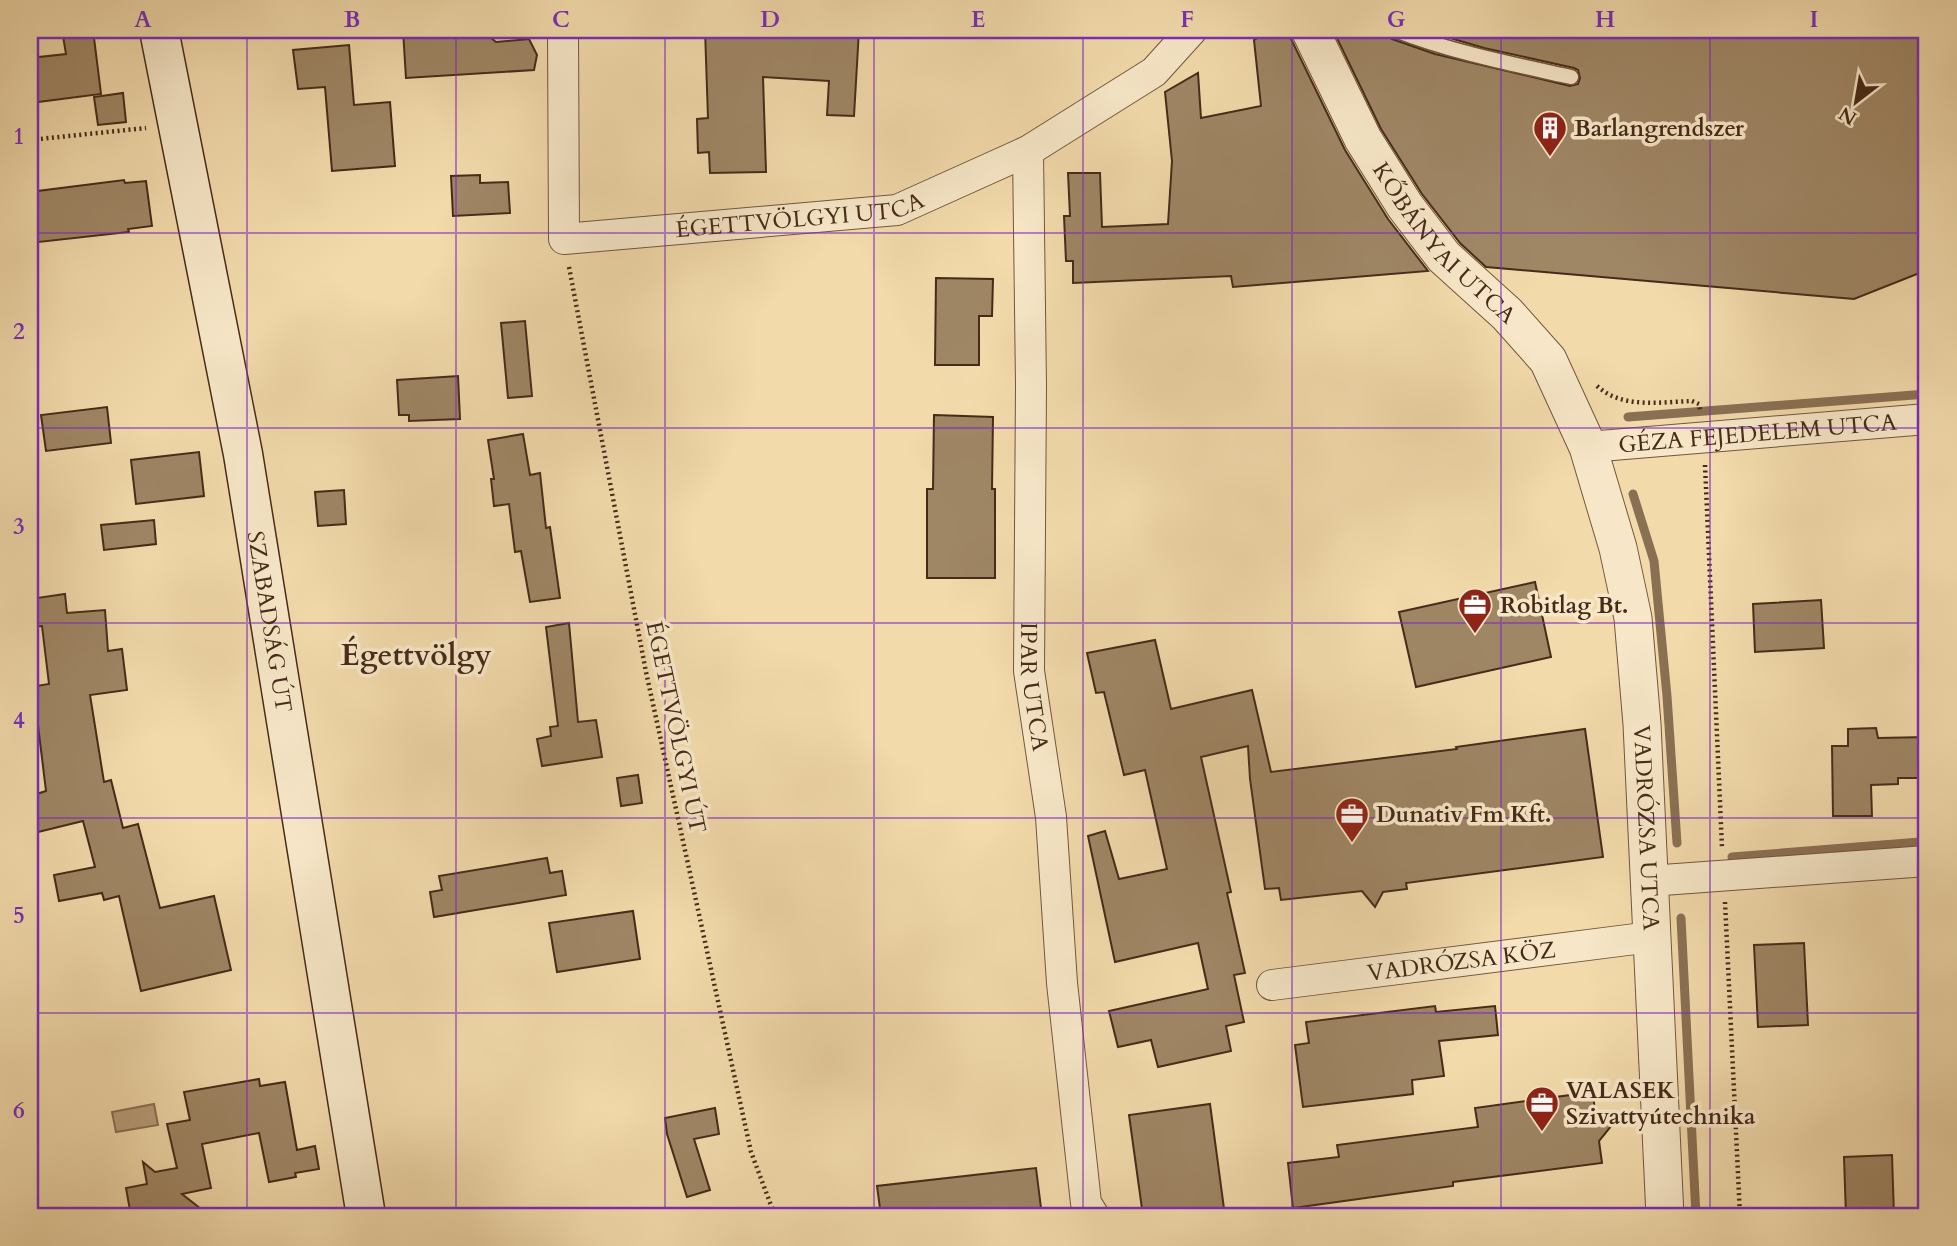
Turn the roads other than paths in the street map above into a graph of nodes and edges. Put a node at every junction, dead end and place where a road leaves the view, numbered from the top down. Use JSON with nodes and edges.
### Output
{"nodes":[{"id":1,"x":159,"y":30,"type":"edge"},
{"id":2,"x":563,"y":30,"type":"edge"},
{"id":3,"x":1192,"y":30,"type":"edge"},
{"id":4,"x":1310,"y":30,"type":"edge"},
{"id":5,"x":1395,"y":30,"type":"edge"},
{"id":6,"x":1571,"y":76,"type":"dead end"},
{"id":7,"x":1028,"y":151,"type":"junction"},
{"id":8,"x":1927,"y":419,"type":"edge"},
{"id":9,"x":1588,"y":447,"type":"junction"},
{"id":10,"x":1927,"y":861,"type":"edge"},
{"id":11,"x":1649,"y":881,"type":"junction"},
{"id":12,"x":1651,"y":937,"type":"junction"},
{"id":13,"x":1272,"y":985,"type":"dead end"},
{"id":14,"x":366,"y":1216,"type":"edge"},
{"id":15,"x":1094,"y":1216,"type":"edge"},
{"id":16,"x":1665,"y":1216,"type":"edge"}],
"edges":[{"from":1,"to":14,"type":"main road","name":"SZABADSÁG ÚT"},
{"from":2,"to":7,"type":"street","name":"ÉGETTVÖLGYI UTCA"},
{"from":3,"to":7,"type":"street","name":"ÉGETTVÖLGYI UTCA"},
{"from":4,"to":9,"type":"street","name":"KŐBÁNYAI UTCA"},
{"from":5,"to":6,"type":"lane"},
{"from":7,"to":15,"type":"street","name":"IPAR UTCA"},
{"from":8,"to":9,"type":"street","name":"GÉZA FEJEDELEM UTCA"},
{"from":9,"to":11,"type":"street","name":"VADRÓZSA UTCA"},
{"from":10,"to":11,"type":"street"},
{"from":11,"to":12,"type":"street","name":"VADRÓZSA UTCA"},
{"from":12,"to":13,"type":"street","name":"VADRÓZSA KÖZ"},
{"from":12,"to":16,"type":"street","name":"VADRÓZSA UTCA"}]}
